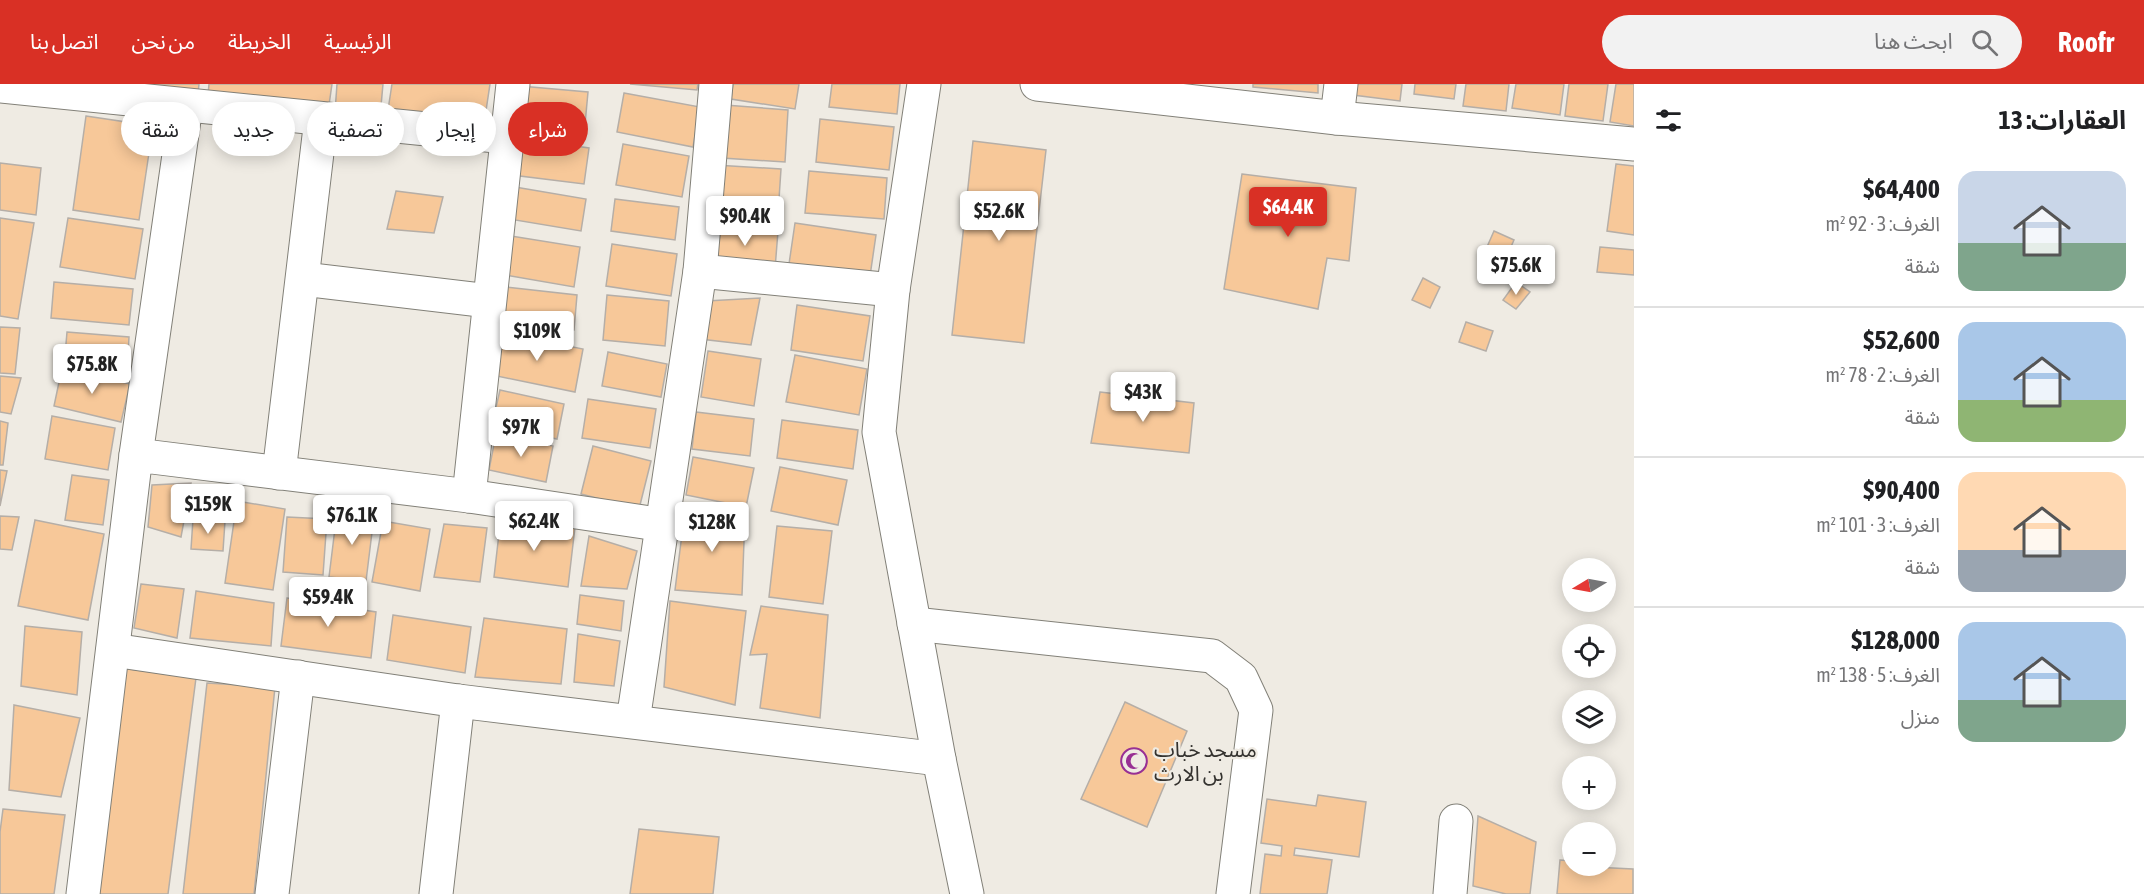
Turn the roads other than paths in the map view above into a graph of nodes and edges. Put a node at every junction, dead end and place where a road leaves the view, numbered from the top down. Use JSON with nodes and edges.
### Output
{"nodes":[{"id":1,"x":513,"y":84,"type":"edge"},
{"id":2,"x":716,"y":84,"type":"edge"},
{"id":3,"x":924,"y":84,"type":"edge"},
{"id":4,"x":1037,"y":84,"type":"edge"},
{"id":5,"x":1341,"y":84,"type":"edge"},
{"id":6,"x":0,"y":86,"type":"edge"},
{"id":7,"x":149,"y":102,"type":"edge"},
{"id":8,"x":200,"y":107,"type":"edge"},
{"id":9,"x":307,"y":118,"type":"edge"},
{"id":10,"x":1337,"y":118,"type":"junction"},
{"id":11,"x":404,"y":127,"type":"edge"},
{"id":12,"x":506,"y":137,"type":"junction"},
{"id":13,"x":1634,"y":144,"type":"edge"},
{"id":14,"x":179,"y":156,"type":"edge"},
{"id":15,"x":317,"y":156,"type":"edge"},
{"id":16,"x":700,"y":271,"type":"junction"},
{"id":17,"x":303,"y":279,"type":"junction"},
{"id":18,"x":893,"y":290,"type":"junction"},
{"id":19,"x":489,"y":301,"type":"junction"},
{"id":20,"x":136,"y":455,"type":"junction"},
{"id":21,"x":279,"y":473,"type":"junction"},
{"id":22,"x":469,"y":496,"type":"junction"},
{"id":23,"x":664,"y":525,"type":"junction"},
{"id":24,"x":914,"y":624,"type":"junction"},
{"id":25,"x":113,"y":650,"type":"junction"},
{"id":26,"x":298,"y":677,"type":"junction"},
{"id":27,"x":458,"y":701,"type":"junction"},
{"id":28,"x":633,"y":721,"type":"junction"},
{"id":29,"x":939,"y":759,"type":"junction"},
{"id":30,"x":1456,"y":821,"type":"dead end"},
{"id":31,"x":83,"y":894,"type":"edge"},
{"id":32,"x":272,"y":894,"type":"edge"},
{"id":33,"x":436,"y":894,"type":"edge"},
{"id":34,"x":967,"y":894,"type":"edge"},
{"id":35,"x":1233,"y":894,"type":"edge"},
{"id":36,"x":1450,"y":894,"type":"edge"}],
"edges":[{"from":1,"to":12,"type":"street"},
{"from":2,"to":16,"type":"street"},
{"from":3,"to":18,"type":"street"},
{"from":4,"to":10,"type":"street"},
{"from":5,"to":10,"type":"street"},
{"from":6,"to":7,"type":"street"},
{"from":8,"to":9,"type":"street"},
{"from":10,"to":13,"type":"street"},
{"from":11,"to":12,"type":"street"},
{"from":12,"to":19,"type":"street"},
{"from":14,"to":20,"type":"street"},
{"from":15,"to":17,"type":"street"},
{"from":16,"to":18,"type":"street"},
{"from":16,"to":23,"type":"street"},
{"from":17,"to":19,"type":"street"},
{"from":17,"to":21,"type":"street"},
{"from":18,"to":24,"type":"street"},
{"from":19,"to":22,"type":"street"},
{"from":20,"to":21,"type":"street"},
{"from":20,"to":25,"type":"street"},
{"from":21,"to":22,"type":"street"},
{"from":22,"to":23,"type":"street"},
{"from":23,"to":28,"type":"street"},
{"from":24,"to":29,"type":"street"},
{"from":24,"to":35,"type":"street"},
{"from":25,"to":26,"type":"street"},
{"from":25,"to":31,"type":"street"},
{"from":26,"to":27,"type":"street"},
{"from":26,"to":32,"type":"street"},
{"from":27,"to":28,"type":"street"},
{"from":27,"to":33,"type":"street"},
{"from":28,"to":29,"type":"street"},
{"from":29,"to":34,"type":"street"},
{"from":30,"to":36,"type":"street"}]}
